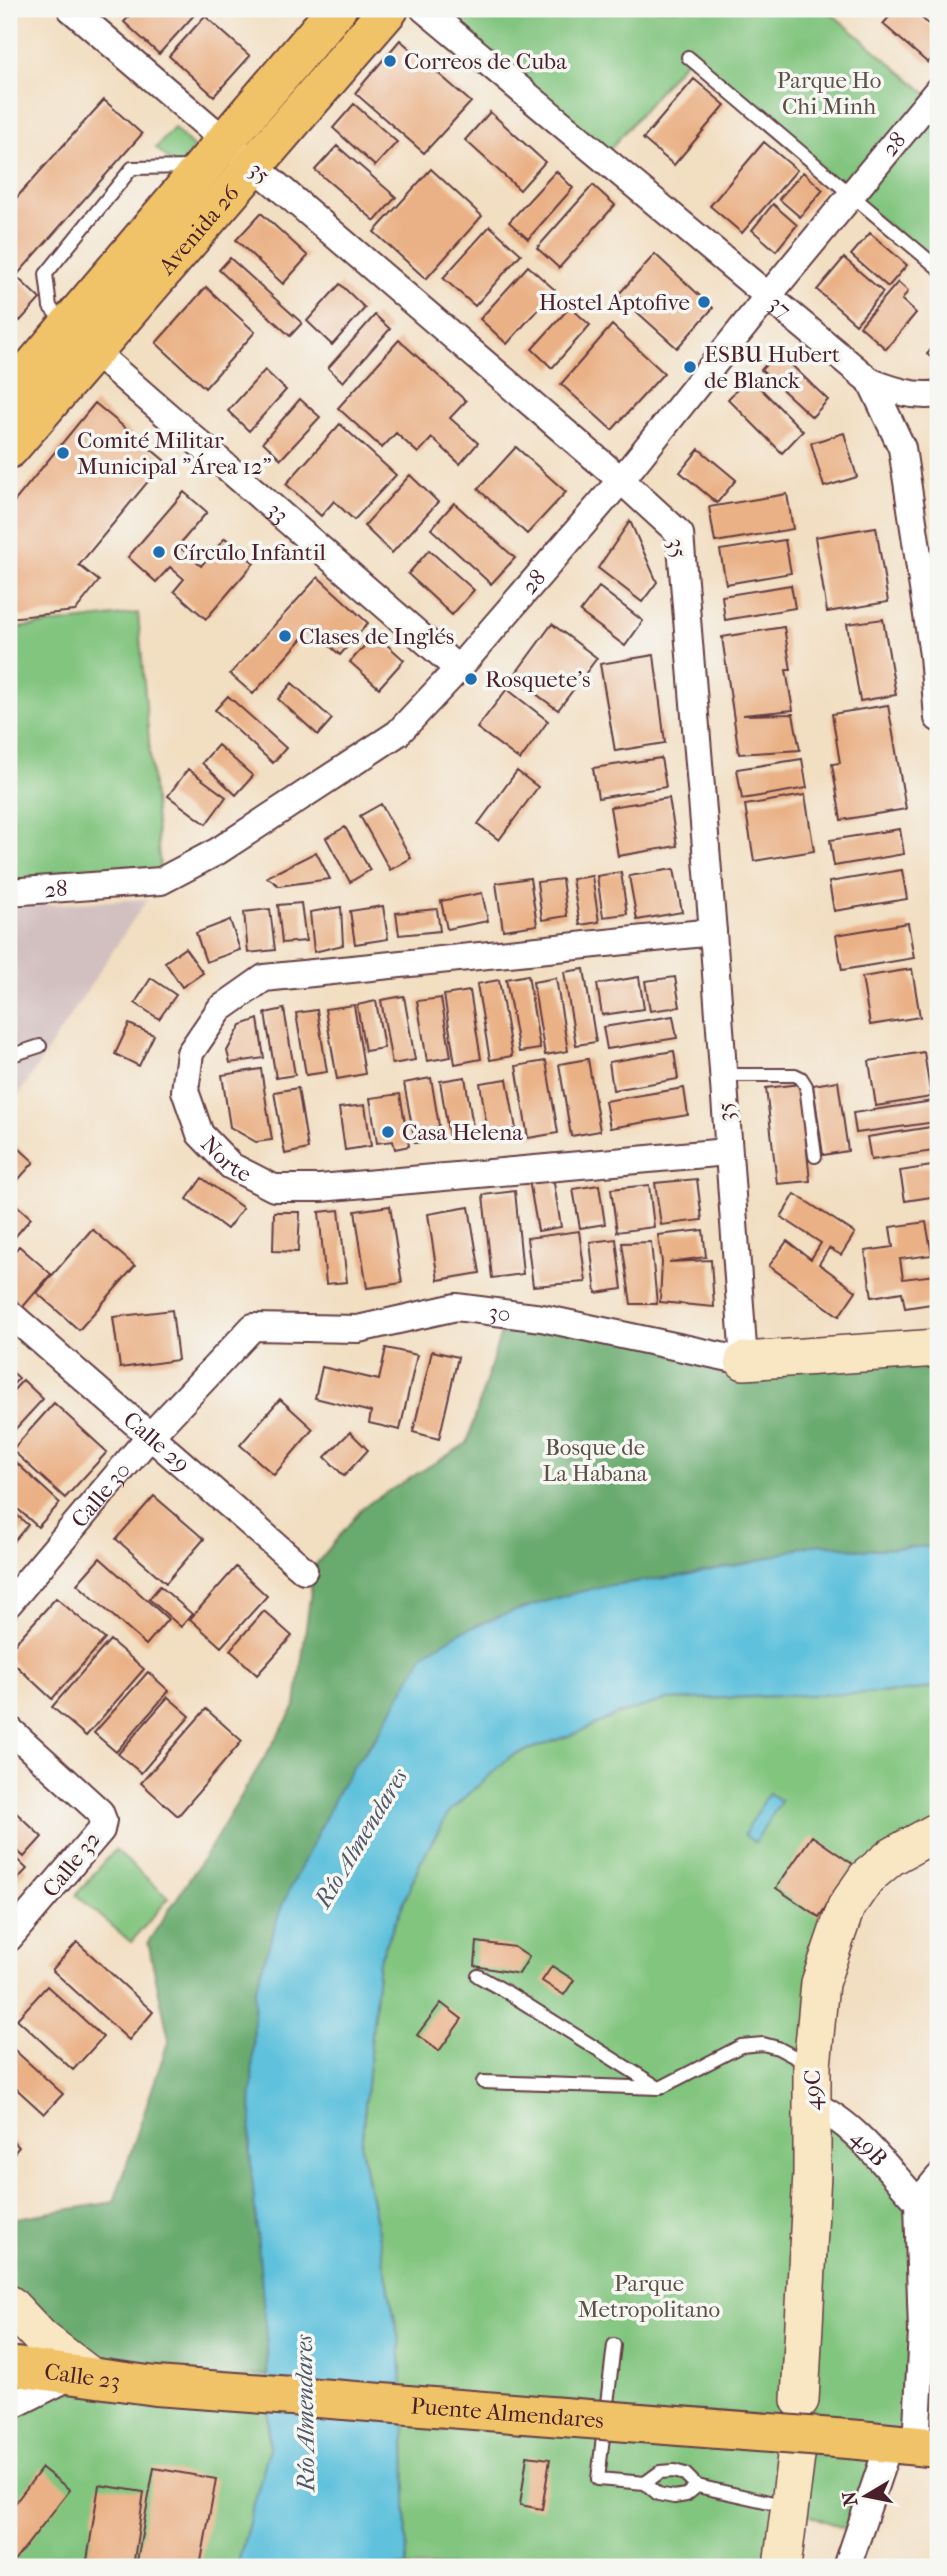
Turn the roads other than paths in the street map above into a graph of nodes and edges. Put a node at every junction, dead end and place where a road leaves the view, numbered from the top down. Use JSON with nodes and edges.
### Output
{"nodes":[{"id":1,"x":71,"y":9,"type":"edge"},
{"id":2,"x":337,"y":9,"type":"edge"},
{"id":3,"x":389,"y":9,"type":"edge"},
{"id":4,"x":424,"y":9,"type":"edge"},
{"id":5,"x":688,"y":57,"type":"dead end"},
{"id":6,"x":938,"y":90,"type":"edge"},
{"id":7,"x":227,"y":158,"type":"junction"},
{"id":8,"x":852,"y":195,"type":"junction"},
{"id":9,"x":938,"y":268,"type":"edge"},
{"id":10,"x":768,"y":296,"type":"junction"},
{"id":11,"x":79,"y":338,"type":"junction"},
{"id":12,"x":871,"y":382,"type":"junction"},
{"id":13,"x":938,"y":394,"type":"edge"},
{"id":14,"x":9,"y":395,"type":"edge"},
{"id":15,"x":9,"y":449,"type":"edge"},
{"id":16,"x":621,"y":480,"type":"junction"},
{"id":17,"x":935,"y":655,"type":"edge"},
{"id":18,"x":458,"y":669,"type":"junction"},
{"id":19,"x":938,"y":718,"type":"edge"},
{"id":20,"x":9,"y":892,"type":"edge"},
{"id":21,"x":713,"y":932,"type":"junction"},
{"id":22,"x":40,"y":1046,"type":"dead end"},
{"id":23,"x":9,"y":1056,"type":"edge"},
{"id":24,"x":722,"y":1075,"type":"junction"},
{"id":25,"x":727,"y":1152,"type":"junction"},
{"id":26,"x":815,"y":1156,"type":"dead end"},
{"id":27,"x":9,"y":1313,"type":"edge"},
{"id":28,"x":253,"y":1327,"type":"joint"},
{"id":29,"x":938,"y":1348,"type":"edge"},
{"id":30,"x":744,"y":1361,"type":"junction"},
{"id":31,"x":150,"y":1436,"type":"junction"},
{"id":32,"x":304,"y":1570,"type":"dead end"},
{"id":33,"x":9,"y":1603,"type":"edge"},
{"id":34,"x":9,"y":1729,"type":"edge"},
{"id":35,"x":938,"y":1831,"type":"edge"},
{"id":36,"x":9,"y":1938,"type":"edge"},
{"id":37,"x":478,"y":1976,"type":"dead end"},
{"id":38,"x":812,"y":2066,"type":"junction"},
{"id":39,"x":483,"y":2082,"type":"dead end"},
{"id":40,"x":660,"y":2088,"type":"junction"},
{"id":41,"x":812,"y":2105,"type":"junction"},
{"id":42,"x":938,"y":2178,"type":"edge"},
{"id":43,"x":918,"y":2202,"type":"junction"},
{"id":44,"x":929,"y":2245,"type":"edge"},
{"id":45,"x":9,"y":2304,"type":"edge"},
{"id":46,"x":930,"y":2332,"type":"edge"},
{"id":47,"x":614,"y":2345,"type":"dead end"},
{"id":48,"x":9,"y":2366,"type":"edge"},
{"id":49,"x":82,"y":2375,"type":"junction"},
{"id":50,"x":156,"y":2386,"type":"joint"},
{"id":51,"x":800,"y":2400,"type":"dead end"},
{"id":52,"x":9,"y":2407,"type":"edge"},
{"id":53,"x":901,"y":2443,"type":"edge"},
{"id":54,"x":796,"y":2456,"type":"dead end"},
{"id":55,"x":645,"y":2483,"type":"junction"},
{"id":56,"x":696,"y":2486,"type":"junction"},
{"id":57,"x":790,"y":2506,"type":"junction"},
{"id":58,"x":782,"y":2567,"type":"edge"},
{"id":59,"x":847,"y":2567,"type":"edge"}],
"edges":[{"from":1,"to":7,"type":"street","name":"35"},
{"from":2,"to":7,"type":"main road","name":"Avenida 26"},
{"from":3,"to":7,"type":"main road","name":"Avenida 26"},
{"from":4,"to":10,"type":"street","name":"37"},
{"from":5,"to":8,"type":"lane"},
{"from":6,"to":8,"type":"street","name":"28"},
{"from":7,"to":11,"type":"main road","name":"Avenida 26"},
{"from":7,"to":11,"type":"lane"},
{"from":7,"to":16,"type":"street","name":"35"},
{"from":8,"to":9,"type":"lane"},
{"from":8,"to":10,"type":"street","name":"28"},
{"from":10,"to":12,"type":"street","name":"37"},
{"from":10,"to":16,"type":"street","name":"28"},
{"from":11,"to":14,"type":"main road","name":"Avenida 26"},
{"from":11,"to":15,"type":"main road","name":"Avenida 26"},
{"from":11,"to":18,"type":"street","name":"33"},
{"from":12,"to":13,"type":"street"},
{"from":12,"to":17,"type":"street","name":"37"},
{"from":16,"to":18,"type":"street","name":"28"},
{"from":16,"to":21,"type":"street","name":"35"},
{"from":17,"to":19,"type":"street","name":"37"},
{"from":18,"to":20,"type":"street","name":"28"},
{"from":21,"to":24,"type":"street","name":"35"},
{"from":21,"to":25,"type":"street","name":"Norte"},
{"from":22,"to":23,"type":"lane"},
{"from":24,"to":25,"type":"street","name":"35"},
{"from":24,"to":26,"type":"lane"},
{"from":25,"to":30,"type":"street","name":"35"},
{"from":27,"to":31,"type":"street","name":"Calle 29"},
{"from":28,"to":30,"type":"street","name":"30"},
{"from":28,"to":31,"type":"street","name":"Calle 30"},
{"from":29,"to":30,"type":"street"},
{"from":31,"to":32,"type":"street","name":"Calle 29"},
{"from":31,"to":33,"type":"street","name":"Calle 30"},
{"from":34,"to":36,"type":"street","name":"Calle 32"},
{"from":35,"to":38,"type":"street","name":"49C"},
{"from":37,"to":40,"type":"lane"},
{"from":38,"to":40,"type":"lane"},
{"from":38,"to":41,"type":"street","name":"49C"},
{"from":39,"to":40,"type":"lane"},
{"from":41,"to":43,"type":"street","name":"49B"},
{"from":41,"to":51,"type":"street","name":"49C"},
{"from":42,"to":43,"type":"street"},
{"from":43,"to":44,"type":"street"},
{"from":44,"to":46,"type":"street"},
{"from":45,"to":49,"type":"street"},
{"from":46,"to":53,"type":"street"},
{"from":47,"to":55,"type":"lane"},
{"from":48,"to":49,"type":"main road","name":"Calle 23"},
{"from":49,"to":50,"type":"main road","name":"Calle 23"},
{"from":49,"to":52,"type":"street"},
{"from":50,"to":53,"type":"main road","name":"Puente Almendares","bridge":true},
{"from":53,"to":59,"type":"street"},
{"from":54,"to":57,"type":"street"},
{"from":55,"to":56,"type":"lane"},
{"from":55,"to":56,"type":"lane"},
{"from":56,"to":57,"type":"lane"},
{"from":57,"to":58,"type":"street"}]}
